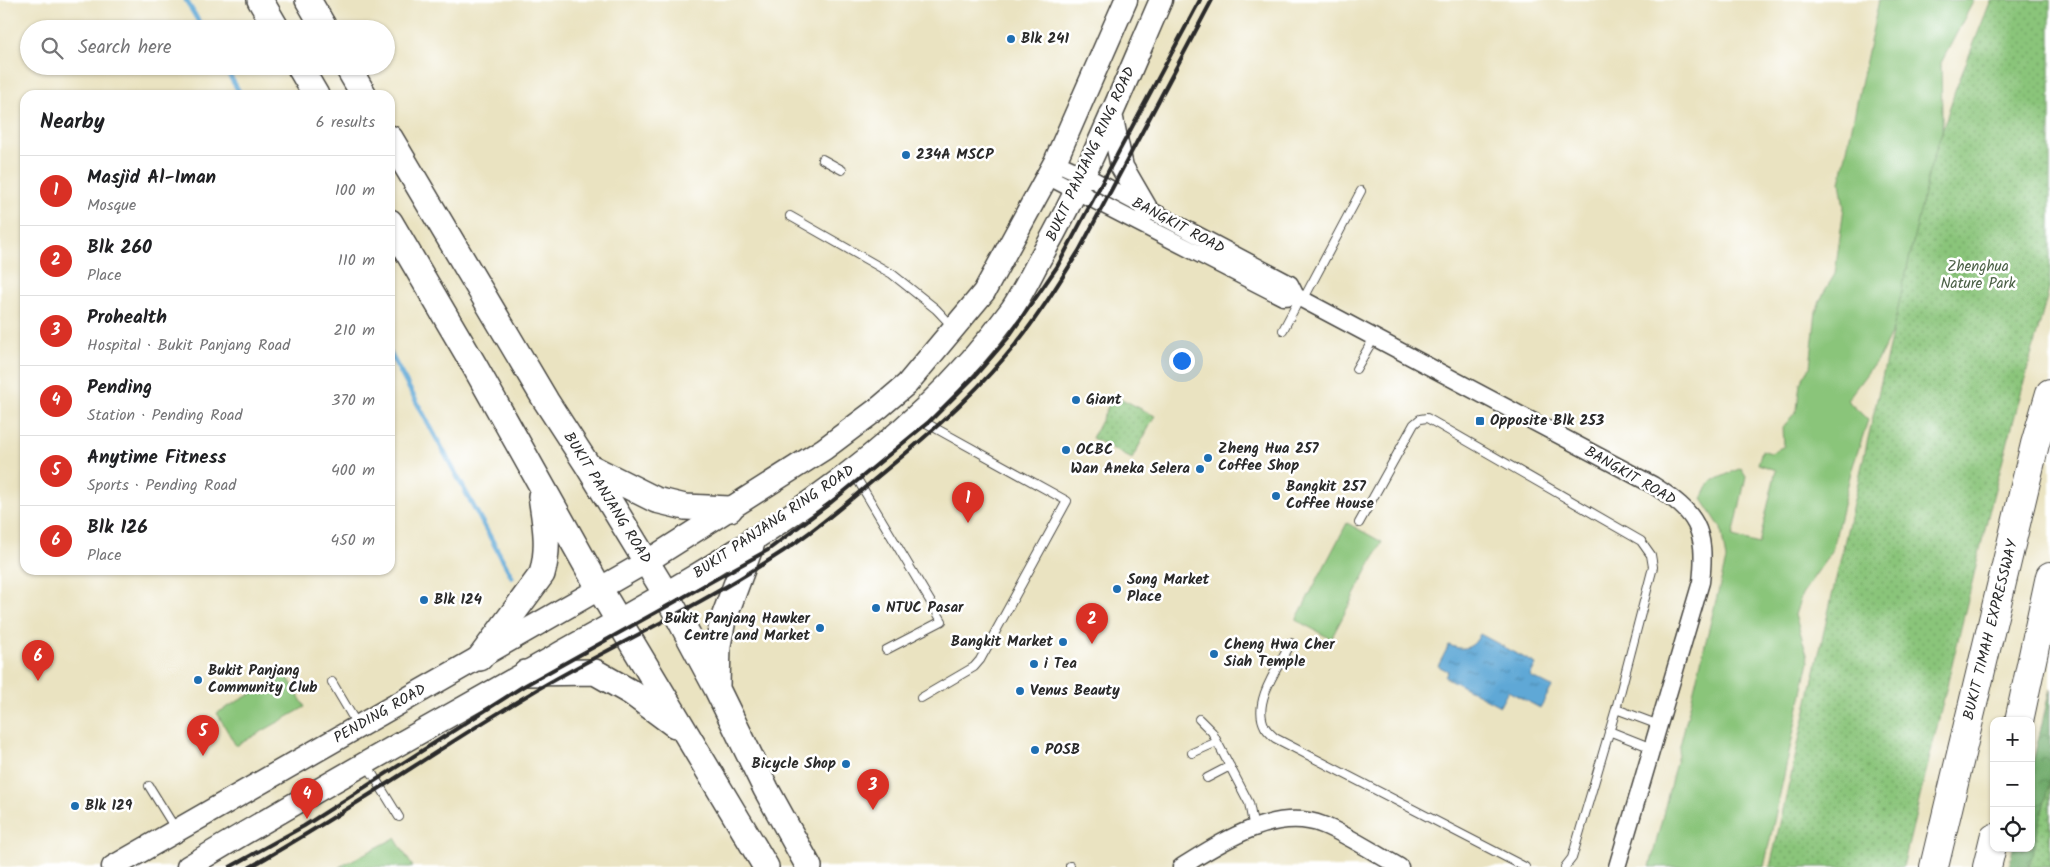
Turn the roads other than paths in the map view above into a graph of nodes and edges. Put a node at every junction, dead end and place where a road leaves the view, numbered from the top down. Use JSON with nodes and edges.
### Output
{"nodes":[{"id":1,"x":260,"y":0,"type":"edge"},
{"id":2,"x":308,"y":0,"type":"edge"},
{"id":3,"x":1126,"y":0,"type":"edge"},
{"id":4,"x":1161,"y":0,"type":"edge"},
{"id":5,"x":272,"y":20,"type":"edge"},
{"id":6,"x":320,"y":20,"type":"edge"},
{"id":7,"x":304,"y":75,"type":"edge"},
{"id":8,"x":352,"y":75,"type":"edge"},
{"id":9,"x":313,"y":90,"type":"edge"},
{"id":10,"x":361,"y":90,"type":"edge"},
{"id":11,"x":1110,"y":114,"type":"junction"},
{"id":12,"x":395,"y":146,"type":"edge"},
{"id":13,"x":822,"y":159,"type":"dead end"},
{"id":14,"x":1051,"y":169,"type":"junction"},
{"id":15,"x":842,"y":170,"type":"dead end"},
{"id":16,"x":1081,"y":182,"type":"junction"},
{"id":17,"x":1361,"y":191,"type":"dead end"},
{"id":18,"x":1147,"y":210,"type":"junction"},
{"id":19,"x":790,"y":216,"type":"dead end"},
{"id":20,"x":395,"y":230,"type":"edge"},
{"id":21,"x":1300,"y":298,"type":"junction"},
{"id":22,"x":955,"y":329,"type":"junction"},
{"id":23,"x":1283,"y":330,"type":"dead end"},
{"id":24,"x":1374,"y":338,"type":"junction"},
{"id":25,"x":1356,"y":369,"type":"dead end"},
{"id":26,"x":2050,"y":393,"type":"edge"},
{"id":27,"x":915,"y":417,"type":"junction"},
{"id":28,"x":588,"y":466,"type":"junction"},
{"id":29,"x":852,"y":470,"type":"junction"},
{"id":30,"x":539,"y":481,"type":"junction"},
{"id":31,"x":730,"y":509,"type":"junction"},
{"id":32,"x":1360,"y":523,"type":"dead end"},
{"id":33,"x":753,"y":540,"type":"junction"},
{"id":34,"x":646,"y":562,"type":"junction"},
{"id":35,"x":2050,"y":576,"type":"edge"},
{"id":36,"x":599,"y":588,"type":"junction"},
{"id":37,"x":666,"y":594,"type":"junction"},
{"id":38,"x":619,"y":620,"type":"junction"},
{"id":39,"x":1291,"y":643,"type":"dead end"},
{"id":40,"x":886,"y":650,"type":"dead end"},
{"id":41,"x":480,"y":658,"type":"junction"},
{"id":42,"x":526,"y":673,"type":"junction"},
{"id":43,"x":332,"y":682,"type":"dead end"},
{"id":44,"x":717,"y":689,"type":"junction"},
{"id":45,"x":921,"y":698,"type":"dead end"},
{"id":46,"x":1616,"y":709,"type":"junction"},
{"id":47,"x":2021,"y":717,"type":"edge"},
{"id":48,"x":1199,"y":719,"type":"dead end"},
{"id":49,"x":1659,"y":725,"type":"junction"},
{"id":50,"x":358,"y":726,"type":"junction"},
{"id":51,"x":1609,"y":731,"type":"junction"},
{"id":52,"x":686,"y":733,"type":"junction"},
{"id":53,"x":1218,"y":742,"type":"junction"},
{"id":54,"x":1652,"y":748,"type":"junction"},
{"id":55,"x":1192,"y":753,"type":"dead end"},
{"id":56,"x":366,"y":763,"type":"junction"},
{"id":57,"x":1230,"y":766,"type":"junction"},
{"id":58,"x":1207,"y":778,"type":"dead end"},
{"id":59,"x":149,"y":786,"type":"dead end"},
{"id":60,"x":399,"y":817,"type":"dead end"},
{"id":61,"x":1254,"y":829,"type":"junction"},
{"id":62,"x":176,"y":830,"type":"junction"},
{"id":63,"x":1991,"y":852,"type":"edge"},
{"id":64,"x":192,"y":866,"type":"edge"},
{"id":65,"x":113,"y":867,"type":"edge"},
{"id":66,"x":766,"y":867,"type":"edge"},
{"id":67,"x":809,"y":867,"type":"edge"},
{"id":68,"x":1181,"y":867,"type":"edge"},
{"id":69,"x":1400,"y":867,"type":"edge"},
{"id":70,"x":1525,"y":867,"type":"edge"},
{"id":71,"x":1565,"y":867,"type":"edge"},
{"id":72,"x":1617,"y":867,"type":"edge"},
{"id":73,"x":1934,"y":867,"type":"edge"},
{"id":74,"x":1987,"y":867,"type":"edge"}],
"edges":[{"from":1,"to":5,"type":"main road"},
{"from":2,"to":6,"type":"main road"},
{"from":3,"to":14,"type":"main road","name":"BUKIT PANJANG RING ROAD"},
{"from":4,"to":11,"type":"main road","name":"BUKIT PANJANG RING ROAD"},
{"from":7,"to":9,"type":"main road"},
{"from":8,"to":10,"type":"main road"},
{"from":11,"to":16,"type":"main road","name":"BUKIT PANJANG RING ROAD"},
{"from":11,"to":18,"type":"main road"},
{"from":12,"to":28,"type":"main road","name":"BUKIT PANJANG ROAD"},
{"from":13,"to":15,"type":"lane"},
{"from":14,"to":16,"type":"street","name":"BANGKIT ROAD"},
{"from":14,"to":22,"type":"main road","name":"BUKIT PANJANG RING ROAD"},
{"from":16,"to":18,"type":"street","name":"BANGKIT ROAD"},
{"from":16,"to":21,"type":"street","name":"BANGKIT ROAD"},
{"from":16,"to":27,"type":"main road","name":"BUKIT PANJANG RING ROAD"},
{"from":17,"to":21,"type":"lane"},
{"from":18,"to":21,"type":"street","name":"BANGKIT ROAD"},
{"from":19,"to":22,"type":"lane"},
{"from":20,"to":30,"type":"main road"},
{"from":21,"to":23,"type":"lane"},
{"from":21,"to":24,"type":"street","name":"BANGKIT ROAD"},
{"from":22,"to":31,"type":"main road","name":"BUKIT PANJANG RING ROAD"},
{"from":24,"to":25,"type":"lane"},
{"from":24,"to":49,"type":"street","name":"BANGKIT ROAD"},
{"from":26,"to":73,"type":"highway","name":"BUKIT TIMAH EXPRESSWAY"},
{"from":27,"to":29,"type":"main road","name":"BUKIT PANJANG RING ROAD"},
{"from":27,"to":45,"type":"lane"},
{"from":28,"to":31,"type":"main road"},
{"from":28,"to":34,"type":"main road","name":"BUKIT PANJANG ROAD"},
{"from":29,"to":33,"type":"main road","name":"BUKIT PANJANG RING ROAD"},
{"from":29,"to":40,"type":"lane"},
{"from":30,"to":36,"type":"main road"},
{"from":30,"to":41,"type":"main road"},
{"from":31,"to":34,"type":"main road","name":"BUKIT PANJANG RING ROAD"},
{"from":32,"to":46,"type":"lane"},
{"from":33,"to":37,"type":"main road","name":"BUKIT PANJANG RING ROAD"},
{"from":33,"to":44,"type":"main road"},
{"from":34,"to":36,"type":"main road","name":"PENDING ROAD"},
{"from":34,"to":37,"type":"main road","name":"BUKIT PANJANG ROAD"},
{"from":35,"to":47,"type":"highway"},
{"from":36,"to":38,"type":"main road"},
{"from":36,"to":41,"type":"main road","name":"PENDING ROAD"},
{"from":37,"to":38,"type":"main road","name":"BUKIT PANJANG RING ROAD"},
{"from":37,"to":44,"type":"main road","name":"BUKIT PANJANG ROAD"},
{"from":38,"to":42,"type":"main road"},
{"from":38,"to":52,"type":"main road"},
{"from":39,"to":70,"type":"lane"},
{"from":41,"to":50,"type":"main road","name":"PENDING ROAD"},
{"from":42,"to":52,"type":"main road"},
{"from":42,"to":56,"type":"main road"},
{"from":43,"to":50,"type":"lane"},
{"from":44,"to":67,"type":"main road","name":"BUKIT PANJANG ROAD"},
{"from":46,"to":49,"type":"lane"},
{"from":46,"to":51,"type":"lane"},
{"from":48,"to":53,"type":"lane"},
{"from":49,"to":54,"type":"street","name":"BANGKIT ROAD"},
{"from":50,"to":62,"type":"main road","name":"PENDING ROAD"},
{"from":51,"to":54,"type":"lane"},
{"from":51,"to":71,"type":"lane"},
{"from":52,"to":66,"type":"main road"},
{"from":53,"to":55,"type":"lane"},
{"from":53,"to":57,"type":"lane"},
{"from":54,"to":72,"type":"street","name":"BANGKIT ROAD"},
{"from":56,"to":60,"type":"lane"},
{"from":56,"to":64,"type":"main road"},
{"from":57,"to":58,"type":"lane"},
{"from":57,"to":61,"type":"lane"},
{"from":59,"to":62,"type":"lane"},
{"from":61,"to":68,"type":"street"},
{"from":61,"to":69,"type":"street"},
{"from":62,"to":65,"type":"main road","name":"PENDING ROAD"},
{"from":63,"to":74,"type":"highway"}]}
